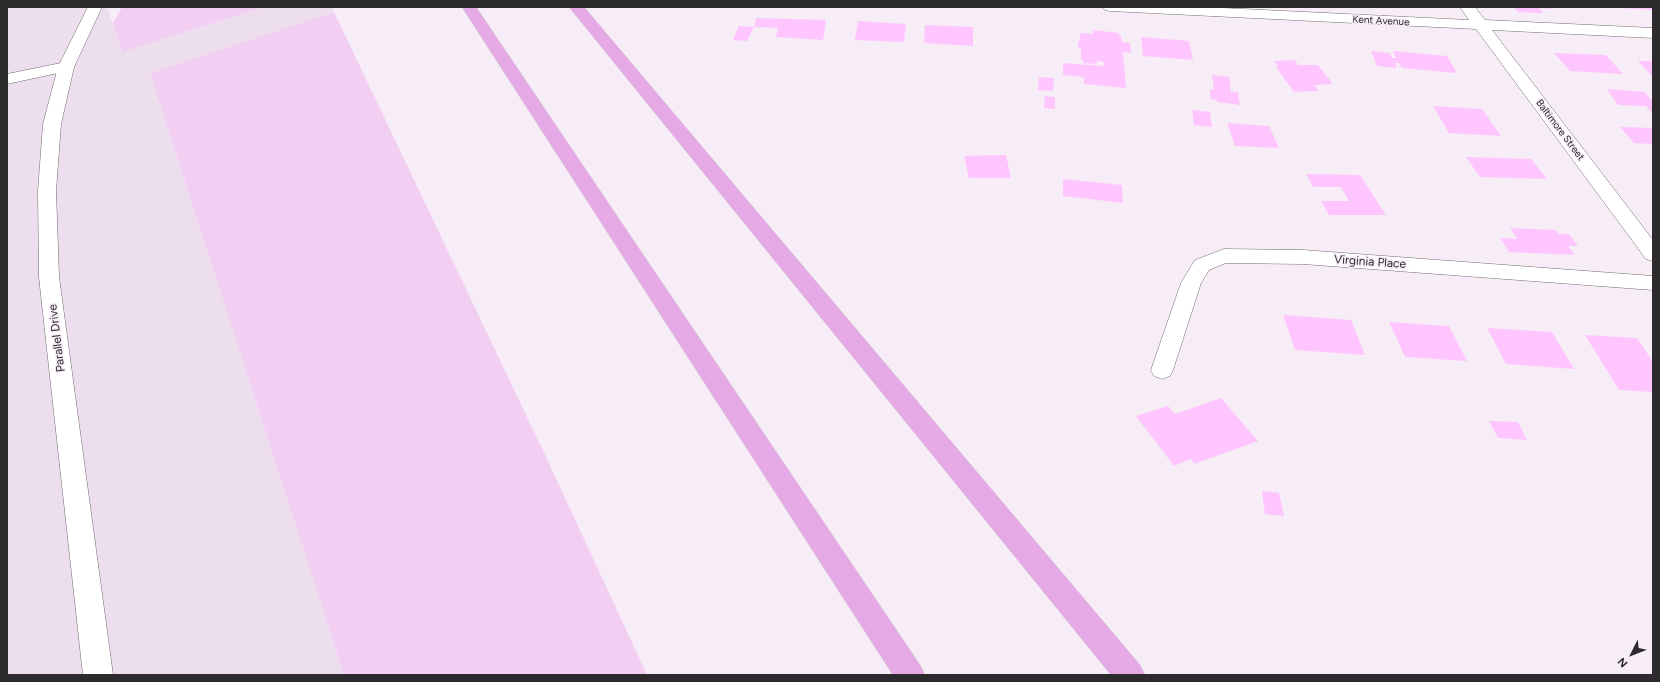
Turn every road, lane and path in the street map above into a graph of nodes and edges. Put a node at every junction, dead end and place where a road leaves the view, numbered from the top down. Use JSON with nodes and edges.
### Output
{"nodes":[{"id":1,"x":95,"y":7,"type":"edge"},
{"id":2,"x":469,"y":7,"type":"edge"},
{"id":3,"x":576,"y":7,"type":"edge"},
{"id":4,"x":1110,"y":7,"type":"edge"},
{"id":5,"x":1467,"y":7,"type":"edge"},
{"id":6,"x":1482,"y":26,"type":"junction"},
{"id":7,"x":1653,"y":33,"type":"edge"},
{"id":8,"x":66,"y":67,"type":"junction"},
{"id":9,"x":7,"y":79,"type":"edge"},
{"id":10,"x":1653,"y":254,"type":"edge"},
{"id":11,"x":1653,"y":283,"type":"edge"},
{"id":12,"x":1162,"y":370,"type":"dead end"},
{"id":13,"x":98,"y":675,"type":"edge"},
{"id":14,"x":910,"y":675,"type":"edge"},
{"id":15,"x":1130,"y":675,"type":"edge"}],
"edges":[{"from":1,"to":8,"type":"street","name":"Parallel Drive"},
{"from":2,"to":14,"type":"highway"},
{"from":3,"to":15,"type":"highway"},
{"from":4,"to":6,"type":"street","name":"Kent Avenue"},
{"from":5,"to":6,"type":"street","name":"Baltimore Street"},
{"from":6,"to":7,"type":"street","name":"Kent Avenue"},
{"from":6,"to":10,"type":"street","name":"Baltimore Street"},
{"from":8,"to":9,"type":"street"},
{"from":8,"to":13,"type":"street","name":"Parallel Drive"},
{"from":11,"to":12,"type":"street","name":"Virginia Place"}]}
